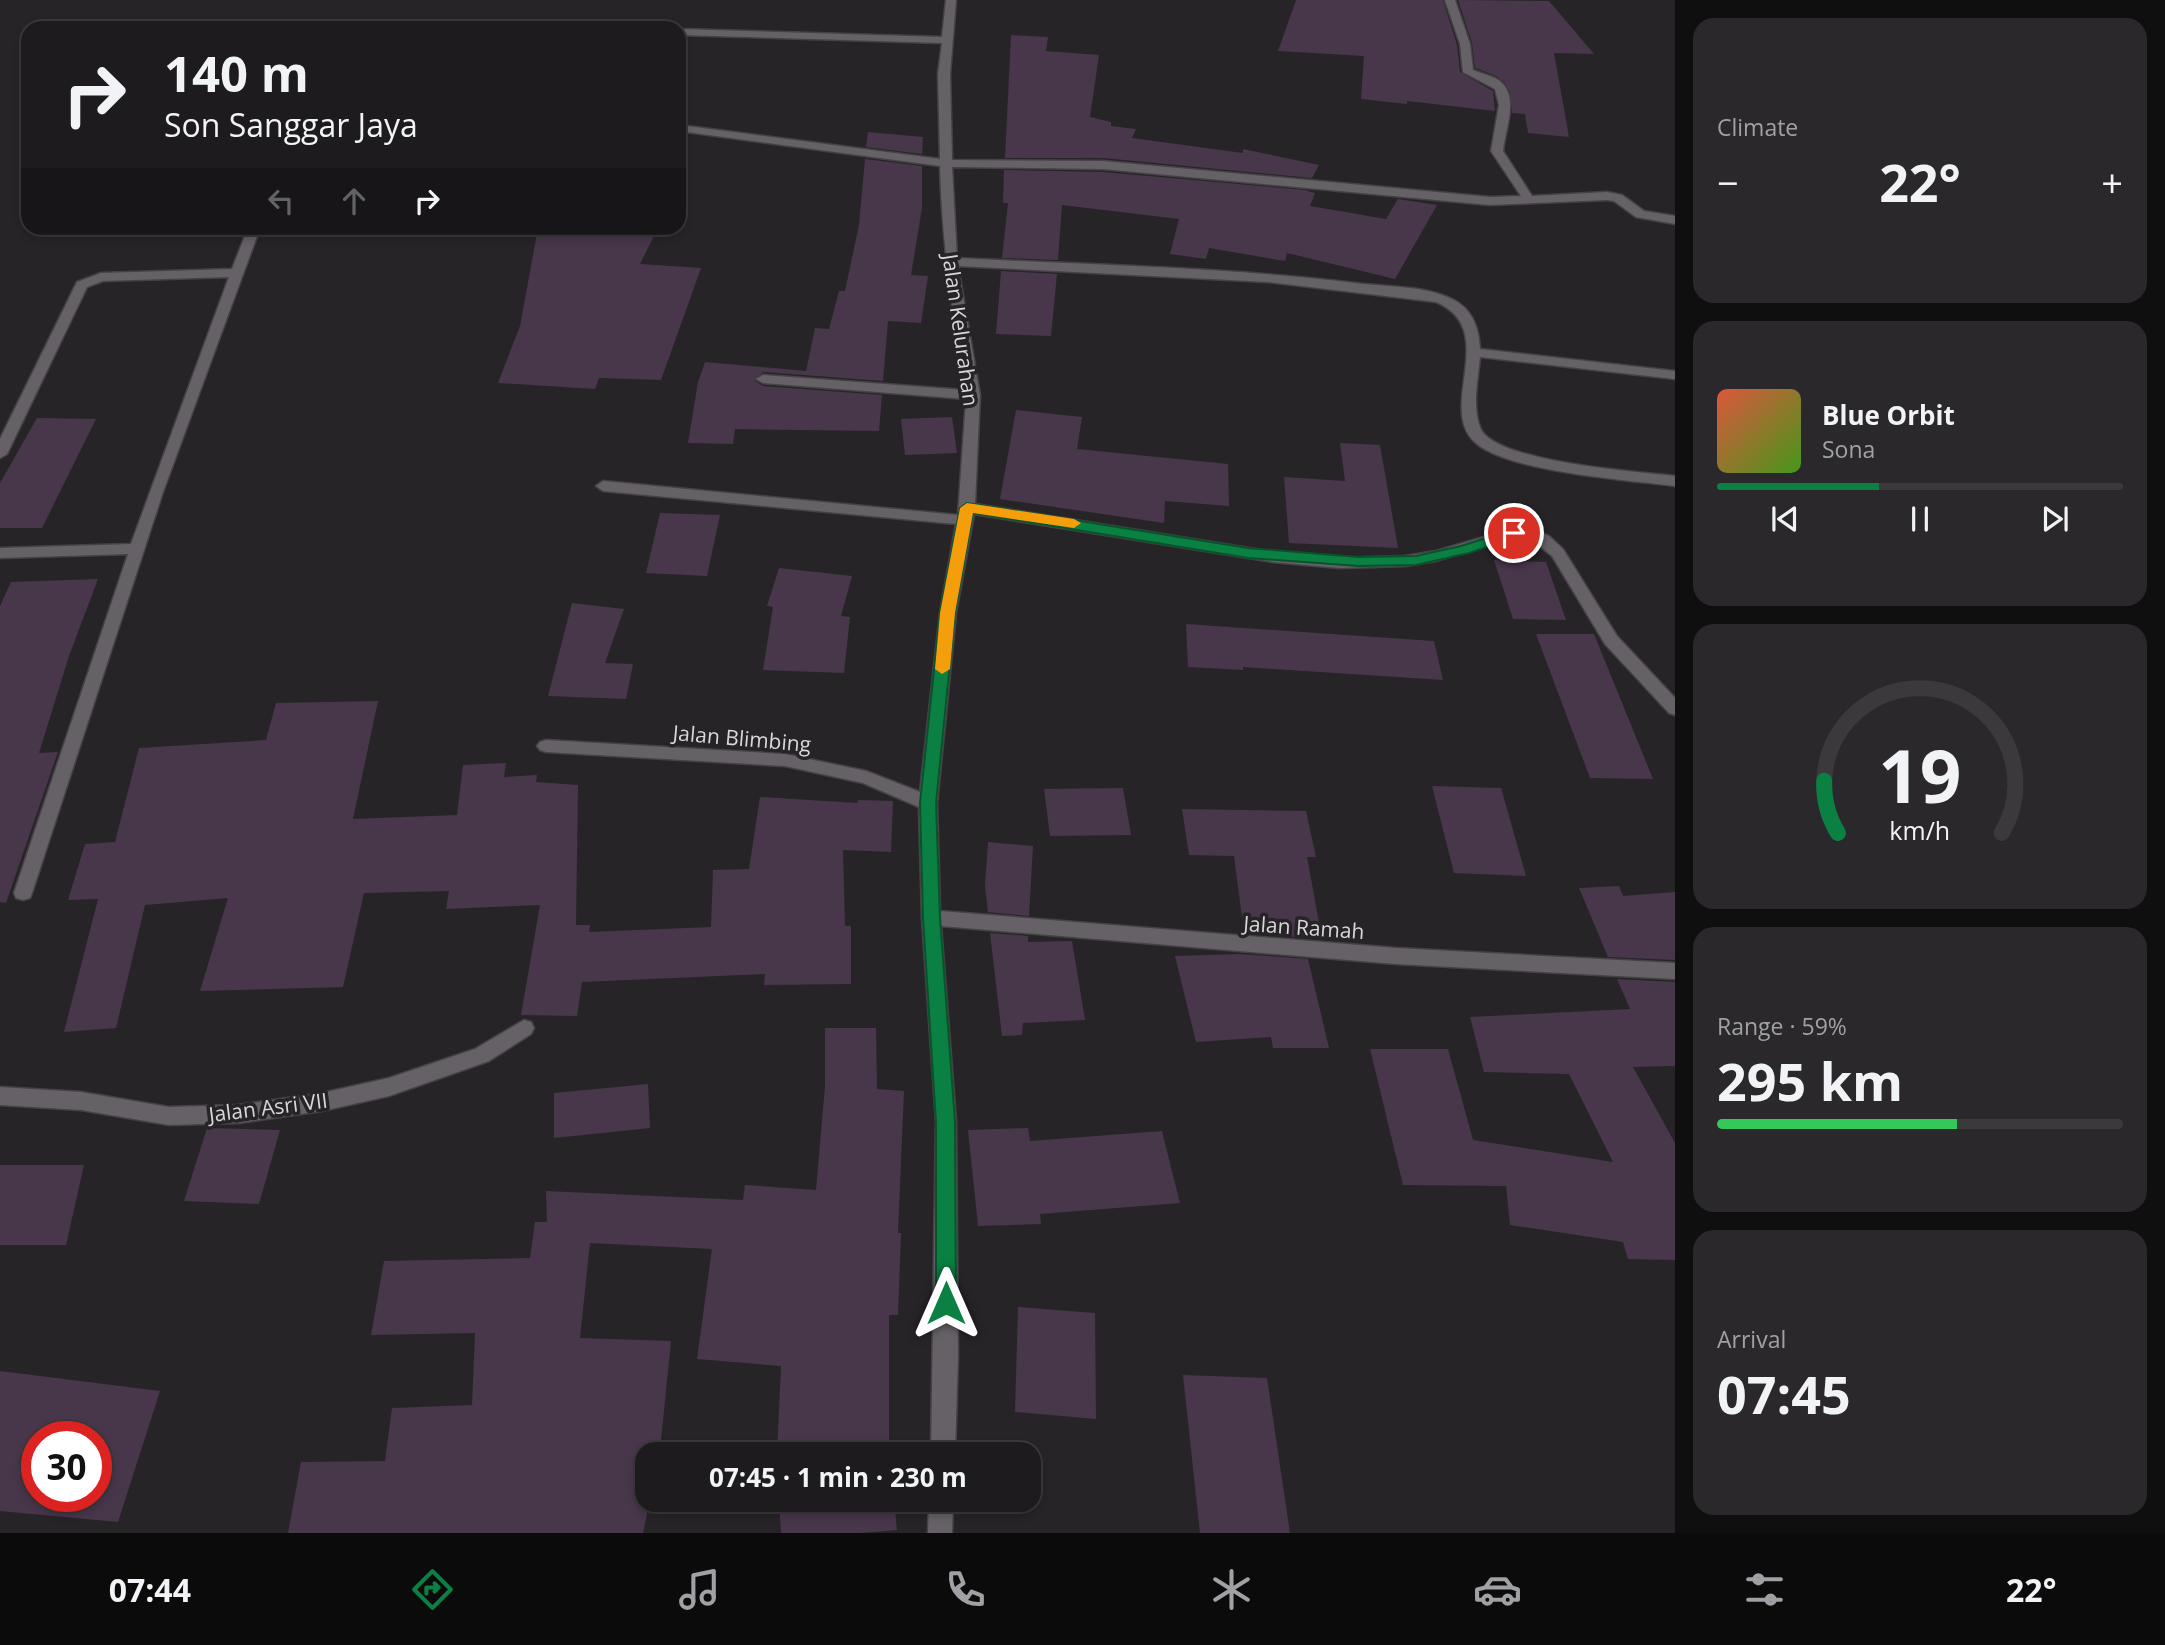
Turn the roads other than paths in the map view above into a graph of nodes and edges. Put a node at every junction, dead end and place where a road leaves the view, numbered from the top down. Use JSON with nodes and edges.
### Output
{"nodes":[{"id":1,"x":951,"y":0,"type":"edge"},
{"id":2,"x":1450,"y":0,"type":"edge"},
{"id":3,"x":686,"y":32,"type":"edge"},
{"id":4,"x":948,"y":40,"type":"junction"},
{"id":5,"x":686,"y":129,"type":"edge"},
{"id":6,"x":945,"y":163,"type":"junction"},
{"id":7,"x":1530,"y":201,"type":"junction"},
{"id":8,"x":1675,"y":220,"type":"edge"},
{"id":9,"x":251,"y":235,"type":"edge"},
{"id":10,"x":951,"y":262,"type":"junction"},
{"id":11,"x":235,"y":274,"type":"junction"},
{"id":12,"x":1473,"y":352,"type":"junction"},
{"id":13,"x":1675,"y":375,"type":"edge"},
{"id":14,"x":763,"y":379,"type":"dead end"},
{"id":15,"x":974,"y":395,"type":"junction"},
{"id":16,"x":0,"y":454,"type":"edge"},
{"id":17,"x":1675,"y":481,"type":"edge"},
{"id":18,"x":603,"y":486,"type":"dead end"},
{"id":19,"x":966,"y":514,"type":"junction"},
{"id":20,"x":137,"y":549,"type":"junction"},
{"id":21,"x":0,"y":553,"type":"edge"},
{"id":22,"x":1675,"y":709,"type":"edge"},
{"id":23,"x":546,"y":746,"type":"dead end"},
{"id":24,"x":928,"y":803,"type":"junction"},
{"id":25,"x":23,"y":893,"type":"dead end"},
{"id":26,"x":932,"y":918,"type":"junction"},
{"id":27,"x":1675,"y":971,"type":"edge"},
{"id":28,"x":524,"y":1028,"type":"dead end"},
{"id":29,"x":0,"y":1096,"type":"edge"},
{"id":30,"x":943,"y":1442,"type":"edge"},
{"id":31,"x":941,"y":1512,"type":"edge"},
{"id":32,"x":940,"y":1533,"type":"edge"}],
"edges":[{"from":1,"to":4,"type":"street","name":"Jalan Kelurahan"},
{"from":2,"to":7,"type":"street"},
{"from":3,"to":4,"type":"street"},
{"from":4,"to":6,"type":"street","name":"Jalan Kelurahan"},
{"from":5,"to":6,"type":"street"},
{"from":6,"to":7,"type":"street"},
{"from":6,"to":10,"type":"street","name":"Jalan Kelurahan"},
{"from":7,"to":8,"type":"street"},
{"from":9,"to":11,"type":"street"},
{"from":10,"to":12,"type":"street"},
{"from":10,"to":15,"type":"street","name":"Jalan Kelurahan"},
{"from":11,"to":16,"type":"street"},
{"from":11,"to":20,"type":"street"},
{"from":12,"to":13,"type":"street"},
{"from":12,"to":17,"type":"street"},
{"from":14,"to":15,"type":"street"},
{"from":15,"to":19,"type":"street","name":"Jalan Kelurahan"},
{"from":18,"to":19,"type":"street"},
{"from":19,"to":22,"type":"street"},
{"from":19,"to":24,"type":"street","name":"Jalan Kelurahan"},
{"from":20,"to":21,"type":"street"},
{"from":20,"to":25,"type":"street"},
{"from":23,"to":24,"type":"street","name":"Jalan Blimbing"},
{"from":24,"to":26,"type":"street","name":"Jalan Kelurahan"},
{"from":26,"to":27,"type":"street","name":"Jalan Ramah"},
{"from":26,"to":30,"type":"street","name":"Jalan Kelurahan"},
{"from":28,"to":29,"type":"street","name":"Jalan Asri VII"},
{"from":31,"to":32,"type":"street"}]}
